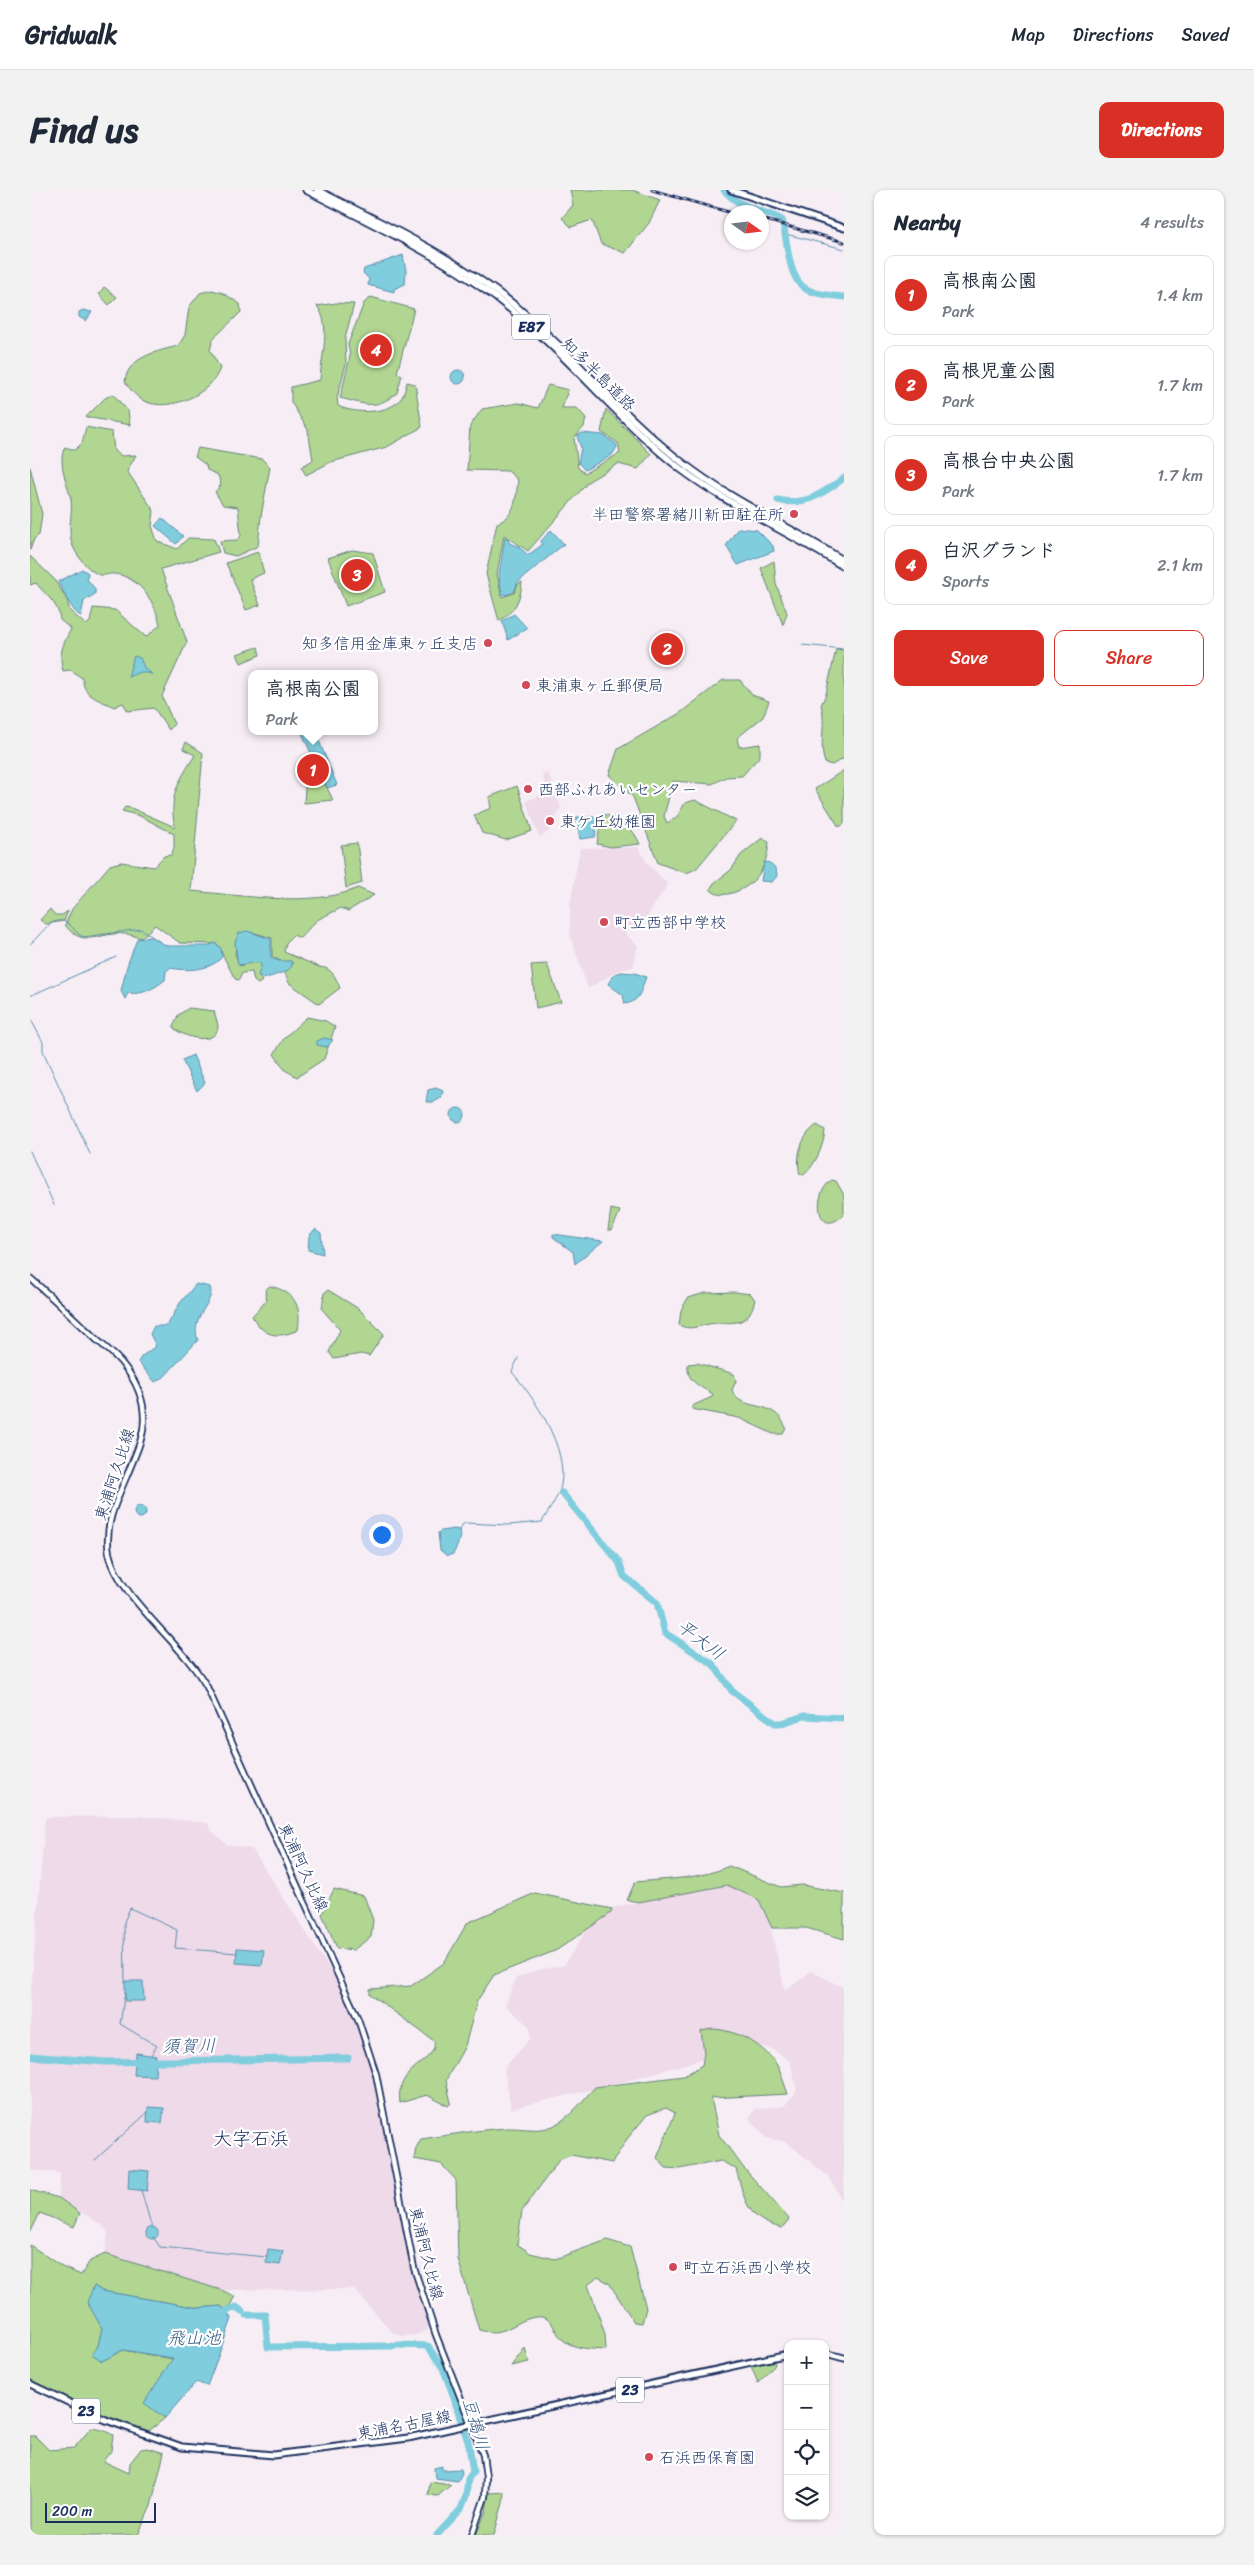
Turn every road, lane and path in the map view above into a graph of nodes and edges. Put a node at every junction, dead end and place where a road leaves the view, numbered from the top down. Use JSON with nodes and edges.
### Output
{"nodes":[{"id":1,"x":306,"y":190,"type":"edge"},
{"id":2,"x":317,"y":190,"type":"edge"},
{"id":3,"x":730,"y":190,"type":"edge"},
{"id":4,"x":844,"y":228,"type":"edge"},
{"id":5,"x":733,"y":500,"type":"junction"},
{"id":6,"x":747,"y":508,"type":"junction"},
{"id":7,"x":844,"y":561,"type":"edge"},
{"id":8,"x":844,"y":568,"type":"edge"},
{"id":9,"x":30,"y":1278,"type":"edge"},
{"id":10,"x":829,"y":2354,"type":"edge"},
{"id":11,"x":784,"y":2355,"type":"edge"},
{"id":12,"x":844,"y":2358,"type":"edge"},
{"id":13,"x":30,"y":2384,"type":"edge"},
{"id":14,"x":472,"y":2423,"type":"junction"},
{"id":15,"x":472,"y":2535,"type":"edge"}],
"edges":[{"from":1,"to":5,"type":"highway","name":"知多半島道路","number":"E87"},
{"from":2,"to":5,"type":"highway","name":"知多半島道路","number":"E87"},
{"from":3,"to":4,"type":"main road"},
{"from":5,"to":6,"type":"highway","name":"知多半島道路","number":"E87"},
{"from":6,"to":7,"type":"highway","name":"知多半島道路","number":"E87"},
{"from":6,"to":8,"type":"highway","name":"知多半島道路","number":"E87"},
{"from":9,"to":14,"type":"main road","name":"東浦阿久比線"},
{"from":10,"to":12,"type":"main road"},
{"from":11,"to":14,"type":"main road","name":"東浦名古屋線","number":"23"},
{"from":13,"to":14,"type":"main road","name":"東浦名古屋線","number":"23"},
{"from":14,"to":15,"type":"main road","name":"東浦阿久比線"}]}
